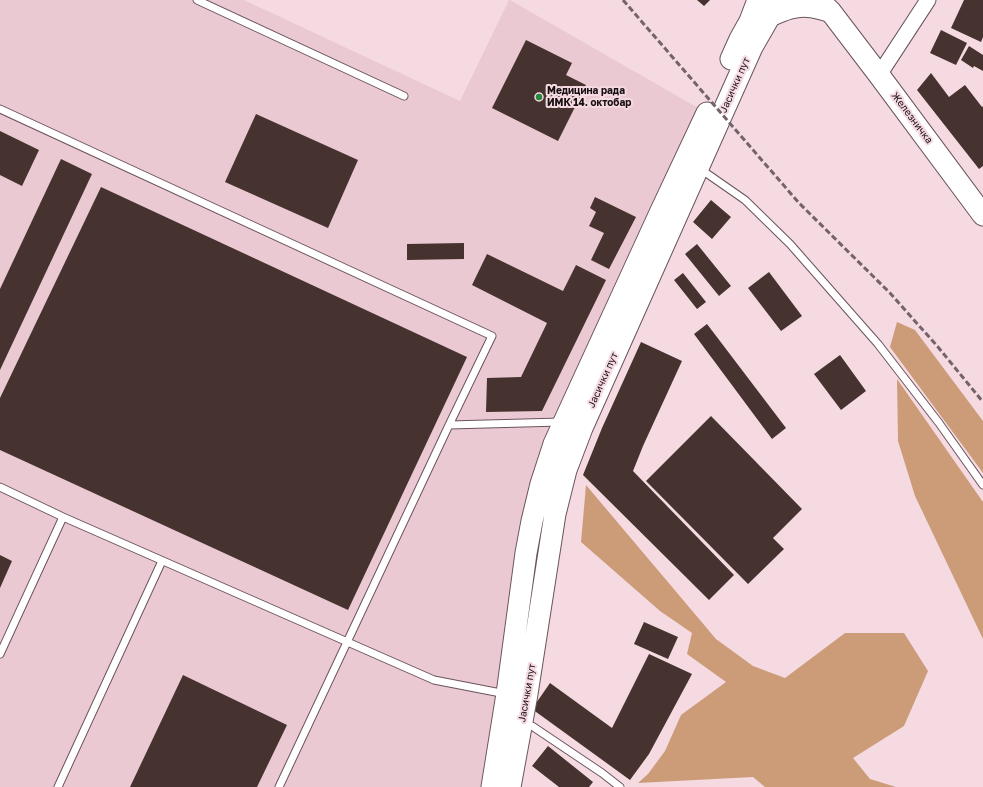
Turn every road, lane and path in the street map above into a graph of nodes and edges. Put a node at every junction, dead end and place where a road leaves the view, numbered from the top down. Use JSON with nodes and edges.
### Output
{"nodes":[{"id":1,"x":197,"y":0,"type":"edge"},
{"id":2,"x":928,"y":0,"type":"edge"},
{"id":3,"x":769,"y":5,"type":"edge"},
{"id":4,"x":830,"y":9,"type":"edge"},
{"id":5,"x":879,"y":74,"type":"junction"},
{"id":6,"x":404,"y":96,"type":"dead end"},
{"id":7,"x":0,"y":109,"type":"edge"},
{"id":8,"x":698,"y":167,"type":"junction"},
{"id":9,"x":983,"y":215,"type":"edge"},
{"id":10,"x":564,"y":422,"type":"junction"},
{"id":11,"x":449,"y":425,"type":"junction"},
{"id":12,"x":983,"y":485,"type":"edge"},
{"id":13,"x":0,"y":488,"type":"edge"},
{"id":14,"x":64,"y":518,"type":"junction"},
{"id":15,"x":162,"y":561,"type":"junction"},
{"id":16,"x":347,"y":642,"type":"junction"},
{"id":17,"x":0,"y":654,"type":"edge"},
{"id":18,"x":517,"y":696,"type":"junction"},
{"id":19,"x":512,"y":721,"type":"junction"},
{"id":20,"x":58,"y":787,"type":"edge"},
{"id":21,"x":279,"y":787,"type":"edge"},
{"id":22,"x":492,"y":787,"type":"edge"},
{"id":23,"x":510,"y":787,"type":"edge"},
{"id":24,"x":620,"y":787,"type":"edge"}],
"edges":[{"from":1,"to":6,"type":"lane"},
{"from":2,"to":5,"type":"street"},
{"from":3,"to":4,"type":"main road"},
{"from":3,"to":8,"type":"main road","name":"Јасички пут"},
{"from":3,"to":10,"type":"main road","name":"Јасички пут"},
{"from":4,"to":5,"type":"main road","name":"Железничка"},
{"from":5,"to":9,"type":"main road","name":"Железничка"},
{"from":7,"to":11,"type":"lane"},
{"from":8,"to":12,"type":"lane"},
{"from":8,"to":18,"type":"main road","name":"Јасички пут"},
{"from":10,"to":11,"type":"lane"},
{"from":10,"to":18,"type":"main road","name":"Јасички пут"},
{"from":11,"to":16,"type":"lane"},
{"from":13,"to":14,"type":"lane"},
{"from":14,"to":15,"type":"lane"},
{"from":14,"to":17,"type":"lane"},
{"from":15,"to":16,"type":"lane"},
{"from":15,"to":20,"type":"lane"},
{"from":16,"to":18,"type":"lane"},
{"from":16,"to":21,"type":"lane"},
{"from":18,"to":19,"type":"main road","name":"Јасички пут"},
{"from":19,"to":22,"type":"main road","name":"Јасички пут"},
{"from":19,"to":23,"type":"main road","name":"Јасички пут"},
{"from":19,"to":24,"type":"lane"}]}
